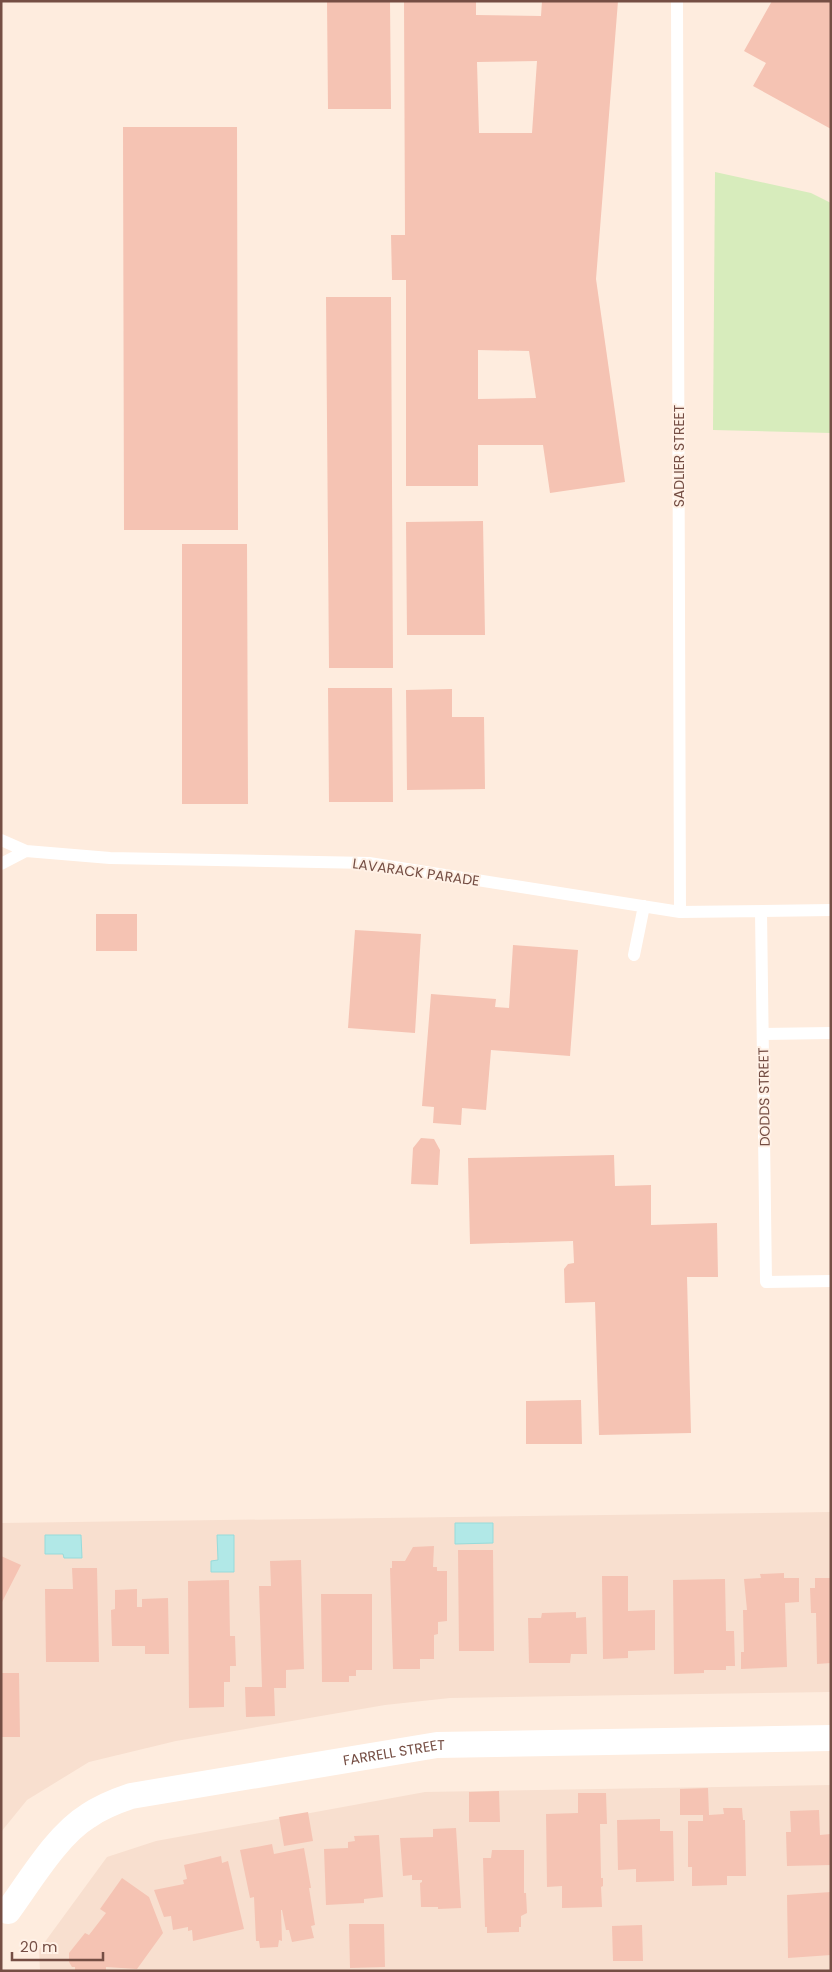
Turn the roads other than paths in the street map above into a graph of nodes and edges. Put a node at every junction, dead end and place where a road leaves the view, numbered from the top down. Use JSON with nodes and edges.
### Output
{"nodes":[{"id":1,"x":677,"y":1,"type":"edge"},
{"id":2,"x":1,"y":840,"type":"edge"},
{"id":3,"x":26,"y":851,"type":"junction"},
{"id":4,"x":1,"y":864,"type":"edge"},
{"id":5,"x":644,"y":906,"type":"junction"},
{"id":6,"x":831,"y":910,"type":"edge"},
{"id":7,"x":680,"y":912,"type":"junction"},
{"id":8,"x":761,"y":912,"type":"junction"},
{"id":9,"x":634,"y":955,"type":"dead end"},
{"id":10,"x":831,"y":1033,"type":"edge"},
{"id":11,"x":763,"y":1034,"type":"junction"},
{"id":12,"x":831,"y":1281,"type":"edge"},
{"id":13,"x":831,"y":1738,"type":"edge"},
{"id":14,"x":4,"y":1916,"type":"edge"}],
"edges":[{"from":1,"to":7,"type":"lane","name":"SADLIER STREET"},
{"from":2,"to":3,"type":"lane","name":"LAVARACK PARADE"},
{"from":3,"to":4,"type":"lane"},
{"from":3,"to":5,"type":"lane","name":"LAVARACK PARADE"},
{"from":5,"to":7,"type":"lane","name":"LAVARACK PARADE"},
{"from":5,"to":9,"type":"lane"},
{"from":6,"to":8,"type":"lane","name":"LAVARACK PARADE"},
{"from":7,"to":8,"type":"lane","name":"LAVARACK PARADE"},
{"from":8,"to":11,"type":"lane","name":"DODDS STREET"},
{"from":10,"to":11,"type":"lane"},
{"from":11,"to":12,"type":"lane","name":"DODDS STREET"},
{"from":13,"to":14,"type":"street","name":"FARRELL STREET"}]}
